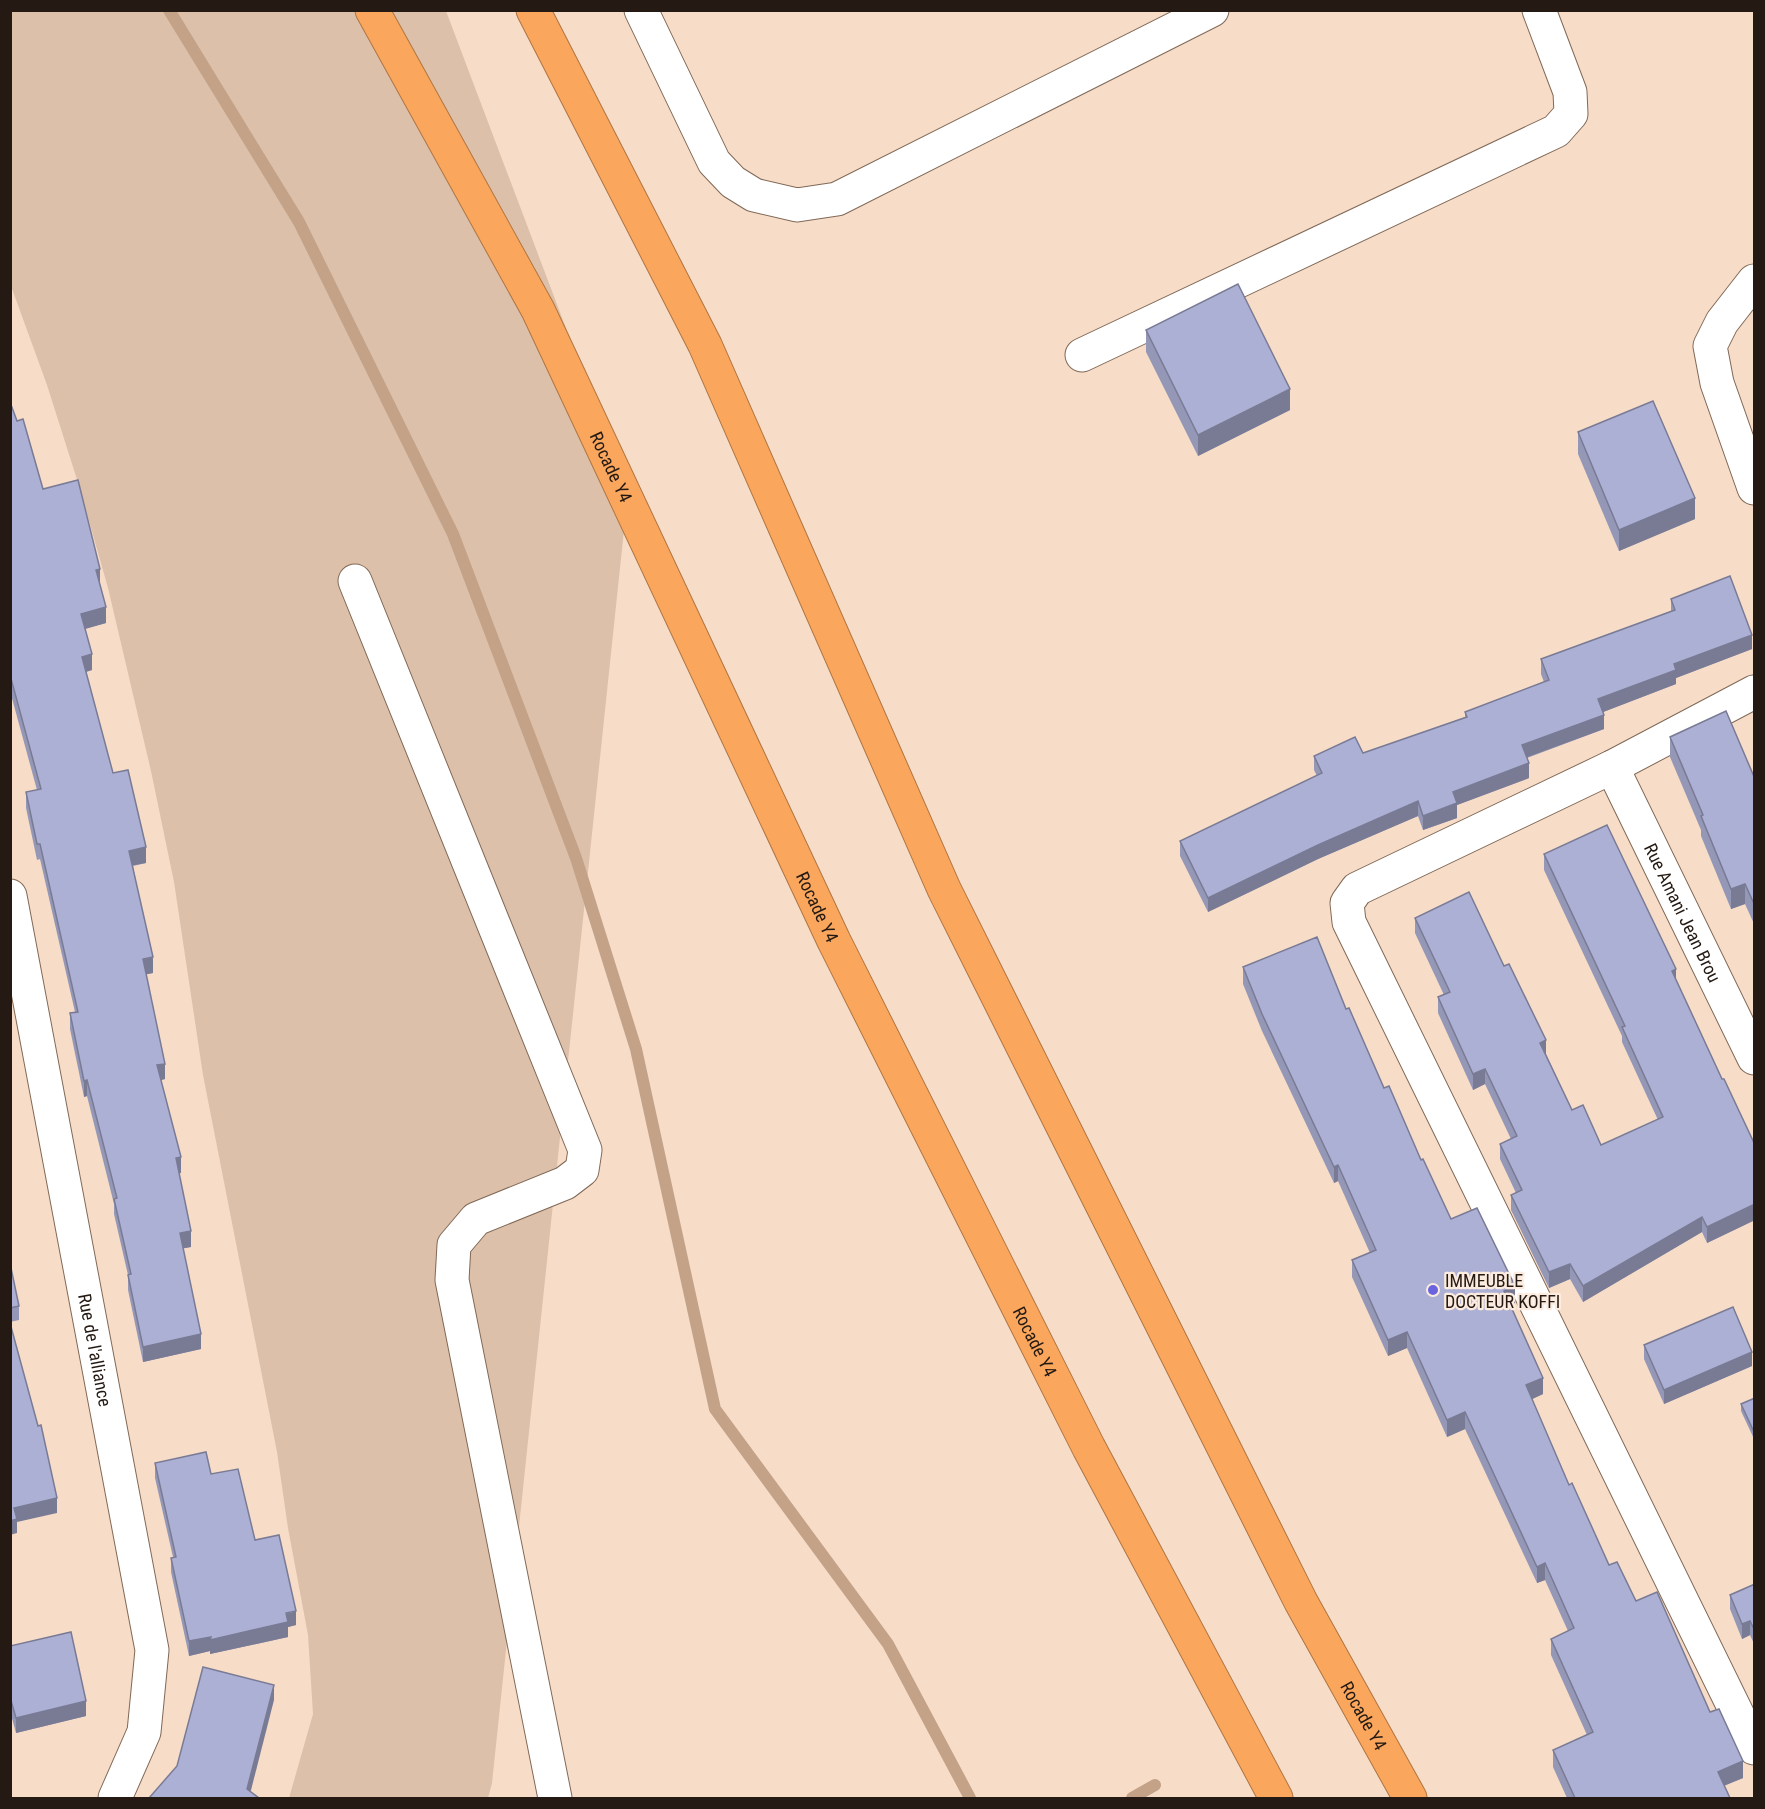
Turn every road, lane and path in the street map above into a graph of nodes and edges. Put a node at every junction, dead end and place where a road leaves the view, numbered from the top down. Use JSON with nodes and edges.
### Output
{"nodes":[{"id":1,"x":372,"y":10,"type":"edge"},
{"id":2,"x":533,"y":10,"type":"edge"},
{"id":3,"x":641,"y":10,"type":"edge"},
{"id":4,"x":1212,"y":10,"type":"edge"},
{"id":5,"x":1539,"y":10,"type":"edge"},
{"id":6,"x":1755,"y":281,"type":"edge"},
{"id":7,"x":1082,"y":355,"type":"dead end"},
{"id":8,"x":1755,"y":488,"type":"edge"},
{"id":9,"x":355,"y":581,"type":"dead end"},
{"id":10,"x":1755,"y":692,"type":"edge"},
{"id":11,"x":1612,"y":767,"type":"junction"},
{"id":12,"x":10,"y":896,"type":"edge"},
{"id":13,"x":1755,"y":1058,"type":"edge"},
{"id":14,"x":1755,"y":1748,"type":"edge"},
{"id":15,"x":114,"y":1798,"type":"edge"},
{"id":16,"x":555,"y":1798,"type":"edge"},
{"id":17,"x":1276,"y":1798,"type":"edge"},
{"id":18,"x":1410,"y":1798,"type":"edge"}],
"edges":[{"from":1,"to":17,"type":"highway","name":"Rocade Y4"},
{"from":2,"to":18,"type":"highway","name":"Rocade Y4"},
{"from":3,"to":4,"type":"street"},
{"from":5,"to":7,"type":"street"},
{"from":6,"to":8,"type":"street"},
{"from":9,"to":16,"type":"street"},
{"from":10,"to":11,"type":"street"},
{"from":11,"to":13,"type":"street","name":"Rue Amani Jean Brou"},
{"from":11,"to":14,"type":"street"},
{"from":12,"to":15,"type":"street","name":"Rue de l'alliance"}]}
